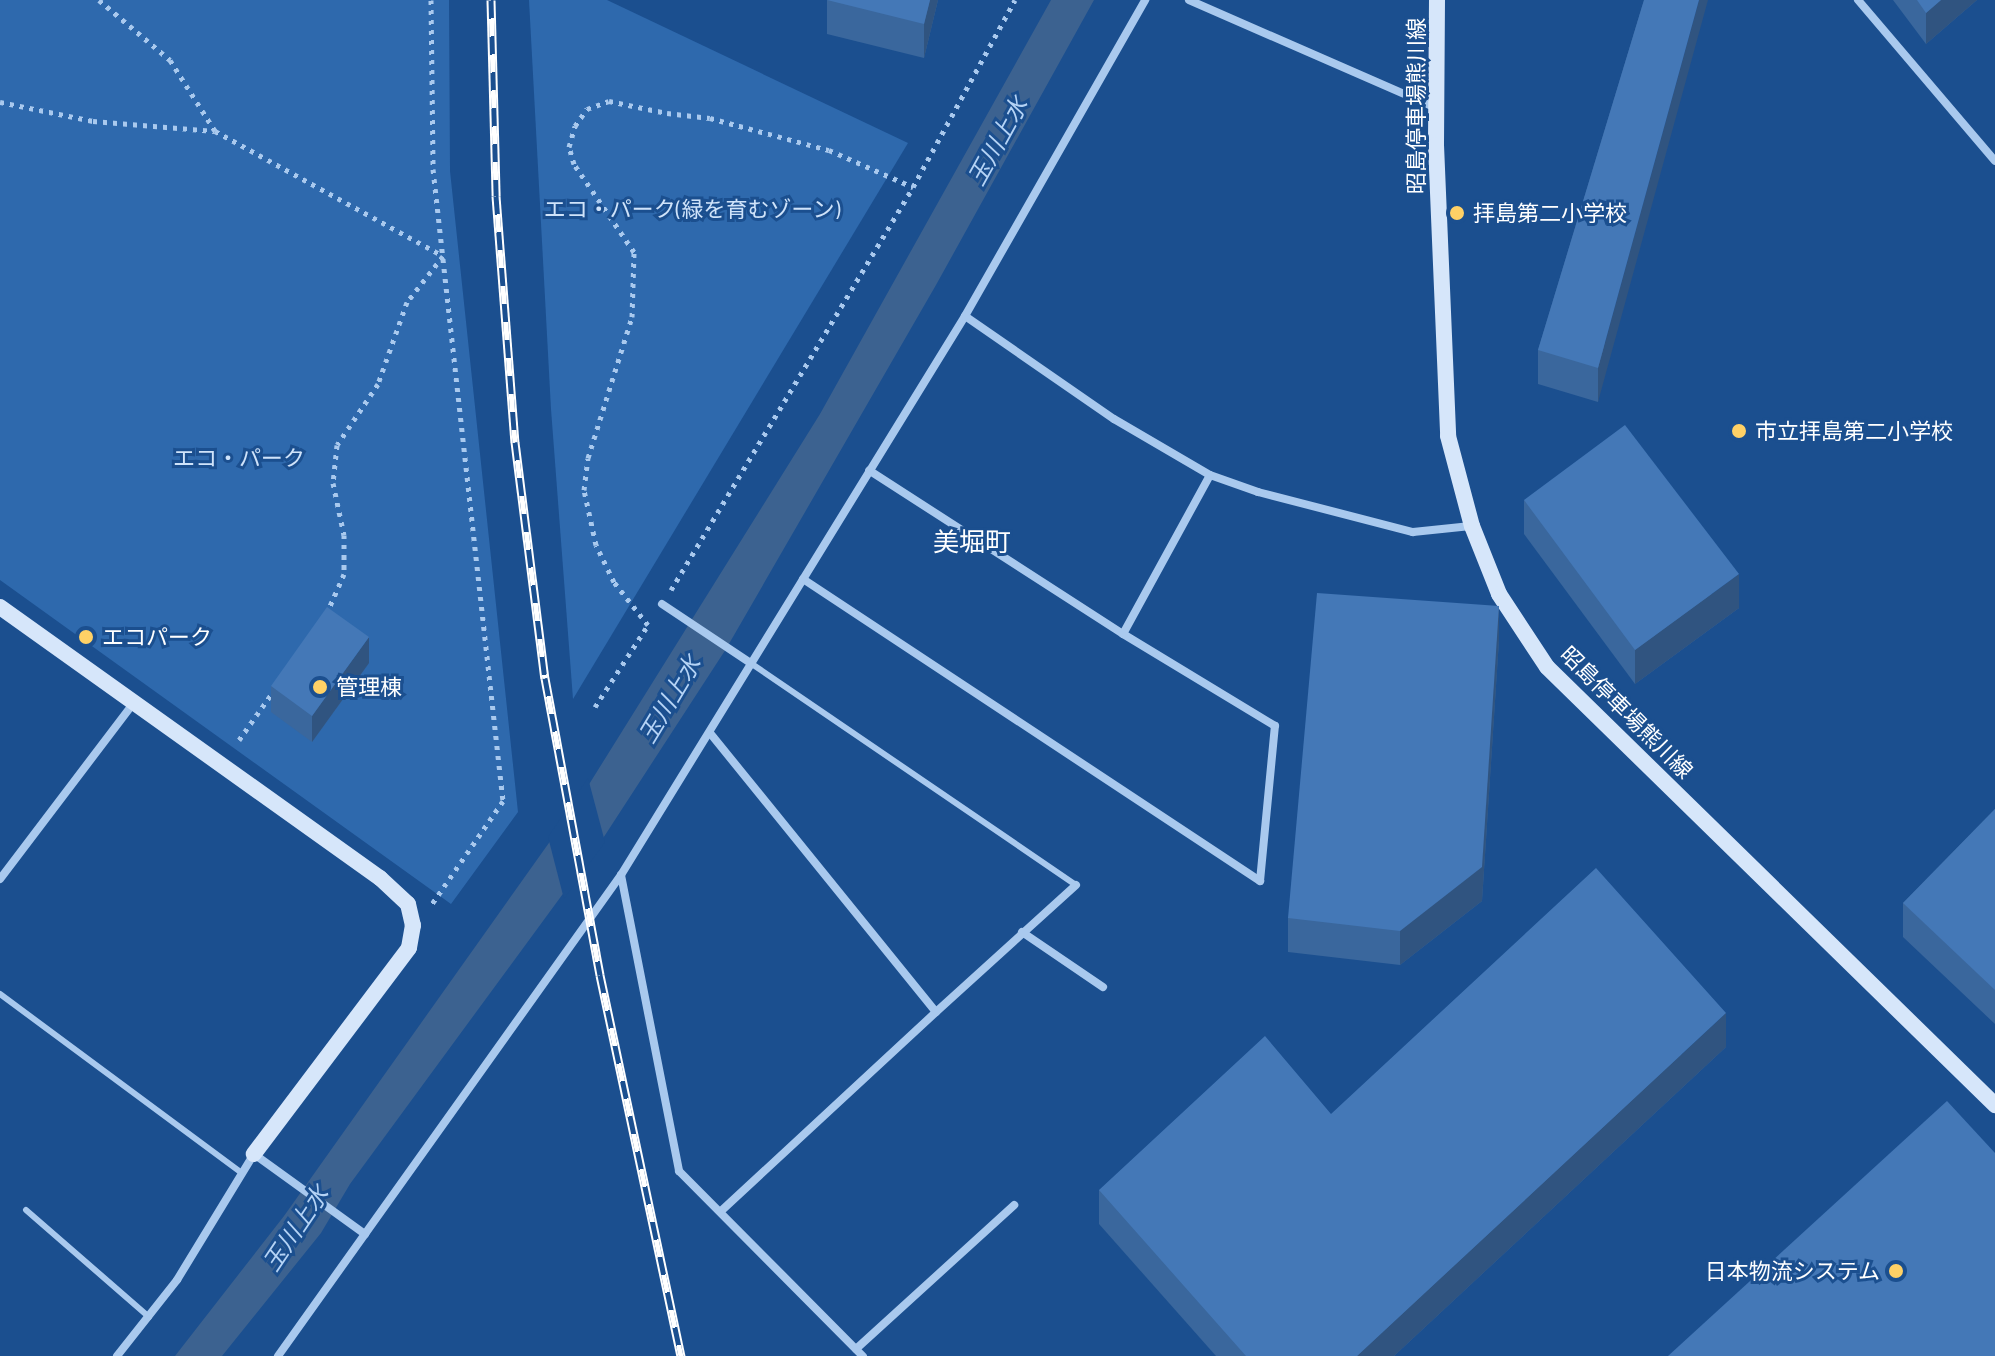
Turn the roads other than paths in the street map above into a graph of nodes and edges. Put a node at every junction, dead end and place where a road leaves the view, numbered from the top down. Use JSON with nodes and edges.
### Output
{"nodes":[{"id":1,"x":1145,"y":0,"type":"edge"},
{"id":2,"x":1189,"y":0,"type":"edge"},
{"id":3,"x":1437,"y":0,"type":"edge"},
{"id":4,"x":1858,"y":0,"type":"edge"},
{"id":5,"x":1438,"y":109,"type":"junction"},
{"id":6,"x":1995,"y":161,"type":"edge"},
{"id":7,"x":965,"y":316,"type":"junction"},
{"id":8,"x":869,"y":470,"type":"junction"},
{"id":9,"x":1210,"y":475,"type":"junction"},
{"id":10,"x":1472,"y":526,"type":"junction"},
{"id":11,"x":803,"y":579,"type":"junction"},
{"id":12,"x":662,"y":604,"type":"road end"},
{"id":13,"x":0,"y":607,"type":"edge"},
{"id":14,"x":1123,"y":634,"type":"junction"},
{"id":15,"x":752,"y":664,"type":"junction"},
{"id":16,"x":132,"y":705,"type":"junction"},
{"id":17,"x":710,"y":733,"type":"junction"},
{"id":18,"x":621,"y":875,"type":"junction"},
{"id":19,"x":0,"y":879,"type":"edge"},
{"id":20,"x":1076,"y":885,"type":"joint"},
{"id":21,"x":1022,"y":932,"type":"junction"},
{"id":22,"x":1103,"y":987,"type":"dead end"},
{"id":23,"x":0,"y":994,"type":"edge"},
{"id":24,"x":936,"y":1012,"type":"junction"},
{"id":25,"x":1995,"y":1105,"type":"edge"},
{"id":26,"x":254,"y":1154,"type":"junction"},
{"id":27,"x":242,"y":1173,"type":"junction"},
{"id":28,"x":1014,"y":1205,"type":"dead end"},
{"id":29,"x":26,"y":1210,"type":"dead end"},
{"id":30,"x":720,"y":1212,"type":"junction"},
{"id":31,"x":365,"y":1234,"type":"junction"},
{"id":32,"x":149,"y":1317,"type":"junction"},
{"id":33,"x":856,"y":1349,"type":"junction"},
{"id":34,"x":117,"y":1356,"type":"edge"},
{"id":35,"x":278,"y":1356,"type":"edge"},
{"id":36,"x":863,"y":1356,"type":"edge"}],
"edges":[{"from":1,"to":7,"type":"street"},
{"from":2,"to":5,"type":"street"},
{"from":3,"to":5,"type":"main road","name":"昭島停車場熊川線"},
{"from":4,"to":6,"type":"street"},
{"from":5,"to":10,"type":"main road","name":"昭島停車場熊川線"},
{"from":7,"to":8,"type":"street"},
{"from":7,"to":9,"type":"street"},
{"from":8,"to":11,"type":"street"},
{"from":8,"to":14,"type":"street"},
{"from":9,"to":10,"type":"street"},
{"from":9,"to":14,"type":"street"},
{"from":10,"to":25,"type":"main road","name":"昭島停車場熊川線"},
{"from":11,"to":14,"type":"street"},
{"from":11,"to":15,"type":"street"},
{"from":12,"to":15,"type":"street"},
{"from":13,"to":16,"type":"main road"},
{"from":15,"to":17,"type":"street"},
{"from":15,"to":20,"type":"lane"},
{"from":16,"to":19,"type":"street"},
{"from":16,"to":26,"type":"main road"},
{"from":17,"to":18,"type":"street"},
{"from":17,"to":24,"type":"street"},
{"from":18,"to":30,"type":"street"},
{"from":18,"to":31,"type":"street"},
{"from":20,"to":21,"type":"street"},
{"from":21,"to":22,"type":"street"},
{"from":21,"to":24,"type":"street"},
{"from":23,"to":27,"type":"lane"},
{"from":24,"to":30,"type":"street"},
{"from":26,"to":27,"type":"street"},
{"from":26,"to":31,"type":"street"},
{"from":27,"to":32,"type":"street"},
{"from":28,"to":33,"type":"street"},
{"from":29,"to":32,"type":"lane"},
{"from":30,"to":33,"type":"street"},
{"from":31,"to":35,"type":"street"},
{"from":32,"to":34,"type":"street"},
{"from":33,"to":36,"type":"street"}]}
